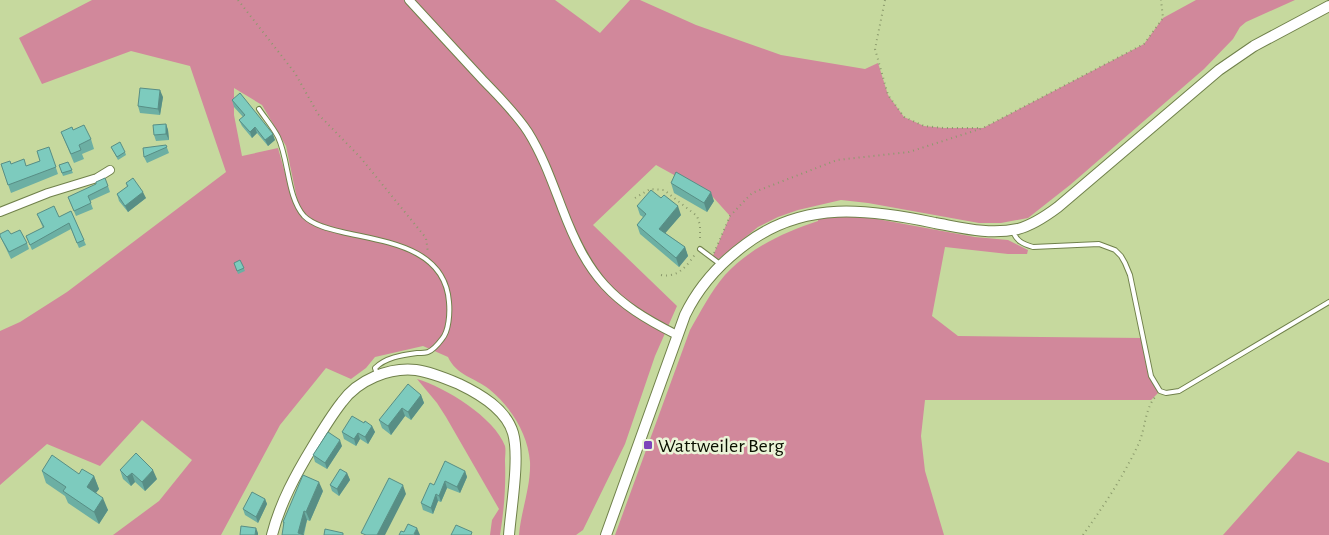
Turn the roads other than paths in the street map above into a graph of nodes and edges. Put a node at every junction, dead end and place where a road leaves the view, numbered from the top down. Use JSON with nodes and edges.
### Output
{"nodes":[{"id":1,"x":409,"y":0,"type":"edge"},
{"id":2,"x":1329,"y":6,"type":"edge"},
{"id":3,"x":259,"y":109,"type":"dead end"},
{"id":4,"x":110,"y":170,"type":"dead end"},
{"id":5,"x":0,"y":212,"type":"edge"},
{"id":6,"x":1012,"y":230,"type":"junction"},
{"id":7,"x":700,"y":249,"type":"road end"},
{"id":8,"x":720,"y":265,"type":"junction"},
{"id":9,"x":1329,"y":302,"type":"edge"},
{"id":10,"x":677,"y":335,"type":"junction"},
{"id":11,"x":378,"y":376,"type":"junction"},
{"id":12,"x":272,"y":535,"type":"edge"},
{"id":13,"x":509,"y":535,"type":"edge"},
{"id":14,"x":606,"y":535,"type":"edge"}],
"edges":[{"from":1,"to":10,"type":"street"},
{"from":2,"to":6,"type":"street"},
{"from":3,"to":11,"type":"lane"},
{"from":4,"to":5,"type":"street"},
{"from":6,"to":8,"type":"street"},
{"from":6,"to":9,"type":"lane"},
{"from":7,"to":8,"type":"lane"},
{"from":8,"to":10,"type":"street"},
{"from":10,"to":14,"type":"street"},
{"from":11,"to":12,"type":"street"},
{"from":11,"to":13,"type":"street"}]}
